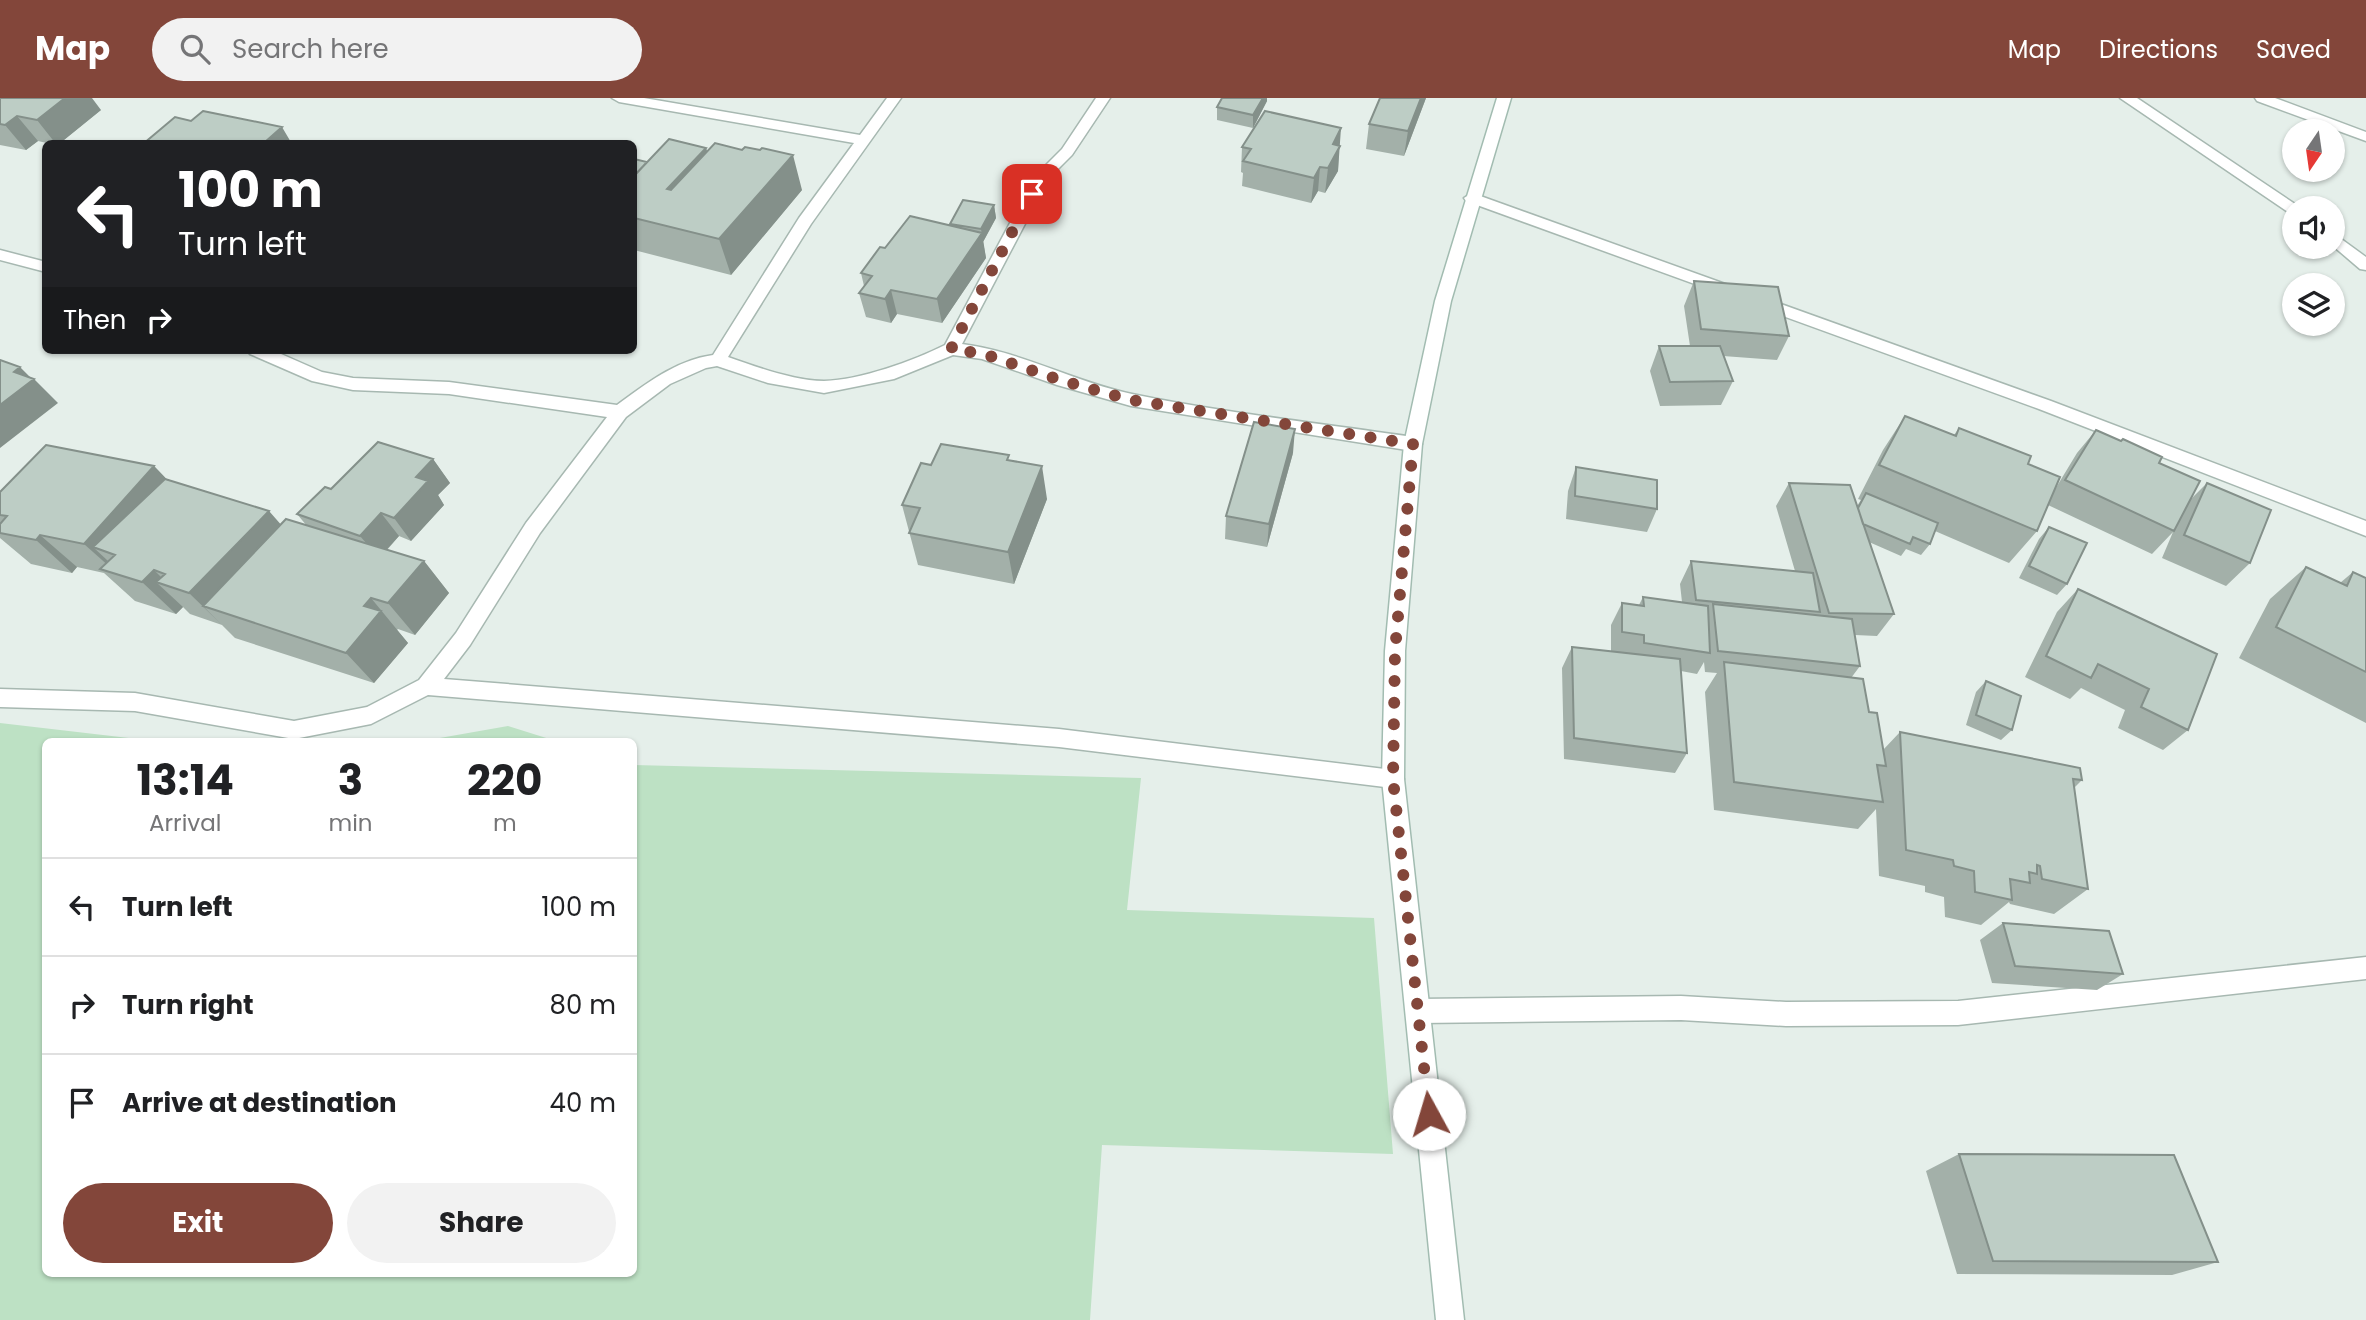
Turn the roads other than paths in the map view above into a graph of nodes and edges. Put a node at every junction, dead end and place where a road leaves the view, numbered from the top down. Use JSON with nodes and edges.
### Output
{"nodes":[{"id":1,"x":619,"y":98,"type":"edge"},
{"id":2,"x":894,"y":98,"type":"edge"},
{"id":3,"x":1103,"y":98,"type":"edge"},
{"id":4,"x":1504,"y":98,"type":"edge"},
{"id":5,"x":2127,"y":98,"type":"edge"},
{"id":6,"x":2262,"y":98,"type":"edge"},
{"id":7,"x":2366,"y":137,"type":"edge"},
{"id":8,"x":862,"y":140,"type":"junction"},
{"id":9,"x":1472,"y":198,"type":"junction"},
{"id":10,"x":2282,"y":201,"type":"edge"},
{"id":11,"x":2345,"y":248,"type":"edge"},
{"id":12,"x":0,"y":255,"type":"edge"},
{"id":13,"x":2366,"y":265,"type":"edge"},
{"id":14,"x":42,"y":266,"type":"edge"},
{"id":15,"x":951,"y":349,"type":"junction"},
{"id":16,"x":265,"y":354,"type":"edge"},
{"id":17,"x":718,"y":360,"type":"junction"},
{"id":18,"x":620,"y":412,"type":"junction"},
{"id":19,"x":1413,"y":444,"type":"junction"},
{"id":20,"x":2366,"y":529,"type":"edge"},
{"id":21,"x":426,"y":686,"type":"junction"},
{"id":22,"x":0,"y":698,"type":"edge"},
{"id":23,"x":1393,"y":779,"type":"junction"},
{"id":24,"x":2366,"y":968,"type":"edge"},
{"id":25,"x":1419,"y":1011,"type":"junction"},
{"id":26,"x":1450,"y":1320,"type":"edge"}],
"edges":[{"from":1,"to":8,"type":"street"},
{"from":2,"to":8,"type":"street"},
{"from":3,"to":15,"type":"street"},
{"from":4,"to":9,"type":"street"},
{"from":5,"to":10,"type":"street"},
{"from":6,"to":7,"type":"street"},
{"from":8,"to":17,"type":"street"},
{"from":9,"to":19,"type":"street"},
{"from":9,"to":20,"type":"street"},
{"from":11,"to":13,"type":"street"},
{"from":12,"to":14,"type":"street"},
{"from":15,"to":17,"type":"street"},
{"from":15,"to":19,"type":"street"},
{"from":16,"to":18,"type":"street"},
{"from":17,"to":18,"type":"street"},
{"from":18,"to":21,"type":"street"},
{"from":19,"to":23,"type":"street"},
{"from":21,"to":22,"type":"street"},
{"from":21,"to":23,"type":"street"},
{"from":23,"to":25,"type":"street"},
{"from":24,"to":25,"type":"street"},
{"from":25,"to":26,"type":"street"}]}
